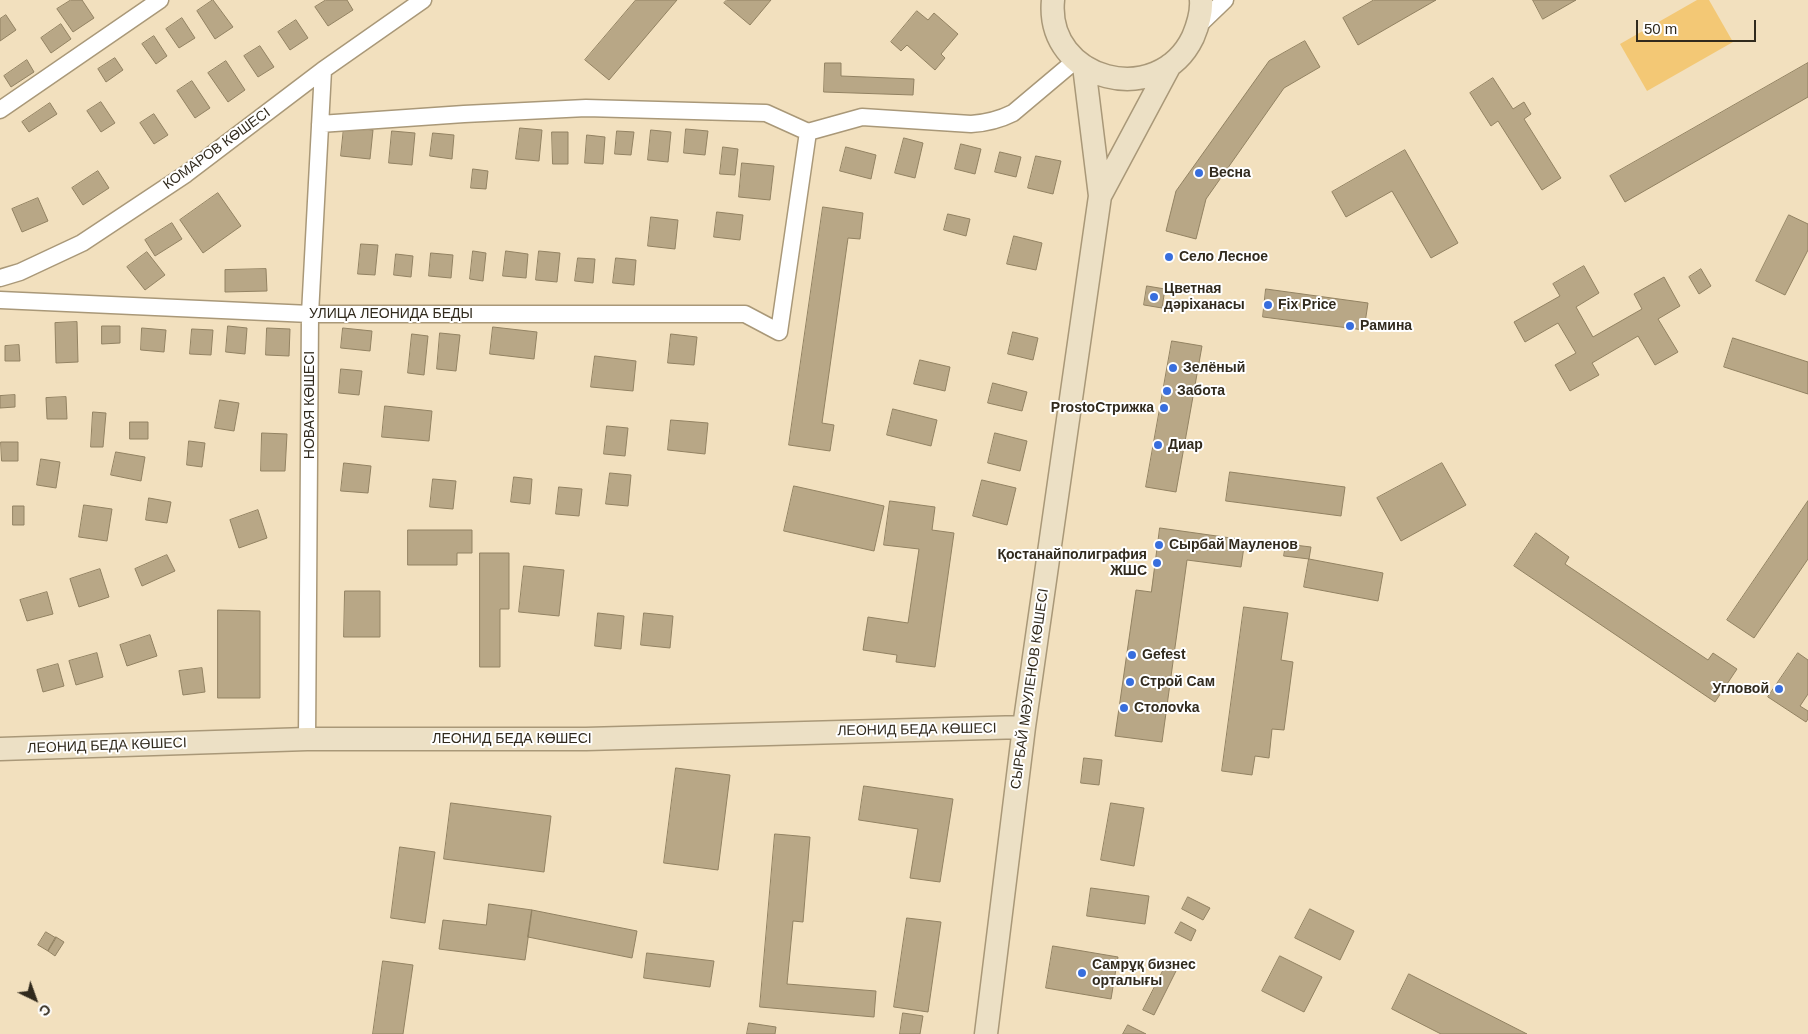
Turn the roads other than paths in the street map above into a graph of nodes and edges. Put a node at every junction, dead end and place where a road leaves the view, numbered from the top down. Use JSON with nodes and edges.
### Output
{"nodes":[{"id":1,"x":160,"y":0,"type":"edge"},
{"id":2,"x":423,"y":0,"type":"edge"},
{"id":3,"x":1034,"y":0,"type":"edge"},
{"id":4,"x":1053,"y":0,"type":"edge"},
{"id":5,"x":1201,"y":0,"type":"edge"},
{"id":6,"x":1225,"y":0,"type":"edge"},
{"id":7,"x":1199,"y":25,"type":"junction"},
{"id":8,"x":1056,"y":29,"type":"junction"},
{"id":9,"x":1080,"y":63,"type":"junction"},
{"id":10,"x":1170,"y":65,"type":"junction"},
{"id":11,"x":322,"y":70,"type":"junction"},
{"id":12,"x":0,"y":110,"type":"edge"},
{"id":13,"x":320,"y":124,"type":"junction"},
{"id":14,"x":808,"y":132,"type":"junction"},
{"id":15,"x":1100,"y":196,"type":"junction"},
{"id":16,"x":0,"y":278,"type":"edge"},
{"id":17,"x":0,"y":300,"type":"edge"},
{"id":18,"x":310,"y":314,"type":"junction"},
{"id":19,"x":1024,"y":728,"type":"junction"},
{"id":20,"x":307,"y":739,"type":"junction"},
{"id":21,"x":0,"y":749,"type":"edge"},
{"id":22,"x":986,"y":1034,"type":"edge"}],
"edges":[{"from":1,"to":12,"type":"street"},
{"from":2,"to":11,"type":"street","name":"КОМАРОВ КӨШЕСІ"},
{"from":3,"to":8,"type":"main road"},
{"from":4,"to":8,"type":"main road"},
{"from":5,"to":7,"type":"main road"},
{"from":6,"to":7,"type":"street"},
{"from":7,"to":10,"type":"main road"},
{"from":8,"to":9,"type":"main road"},
{"from":9,"to":10,"type":"main road"},
{"from":9,"to":14,"type":"street"},
{"from":9,"to":15,"type":"main road"},
{"from":10,"to":15,"type":"main road"},
{"from":11,"to":13,"type":"street","name":"НОВАЯ КӨШЕСІ"},
{"from":11,"to":16,"type":"street","name":"КОМАРОВ КӨШЕСІ"},
{"from":13,"to":14,"type":"street"},
{"from":13,"to":18,"type":"street","name":"НОВАЯ КӨШЕСІ"},
{"from":14,"to":18,"type":"street","name":"УЛИЦА ЛЕОНИДА БЕДЫ"},
{"from":15,"to":19,"type":"main road","name":"СЫРБАЙ МӘУЛЕНОВ КӨШЕСІ"},
{"from":17,"to":18,"type":"street","name":"УЛИЦА ЛЕОНИДА БЕДЫ"},
{"from":18,"to":20,"type":"street","name":"НОВАЯ КӨШЕСІ"},
{"from":19,"to":20,"type":"main road","name":"ЛЕОНИД БЕДА КӨШЕСІ"},
{"from":19,"to":22,"type":"main road","name":"СЫРБАЙ МӘУЛЕНОВ КӨШЕСІ"},
{"from":20,"to":21,"type":"main road","name":"ЛЕОНИД БЕДА КӨШЕСІ"}]}
